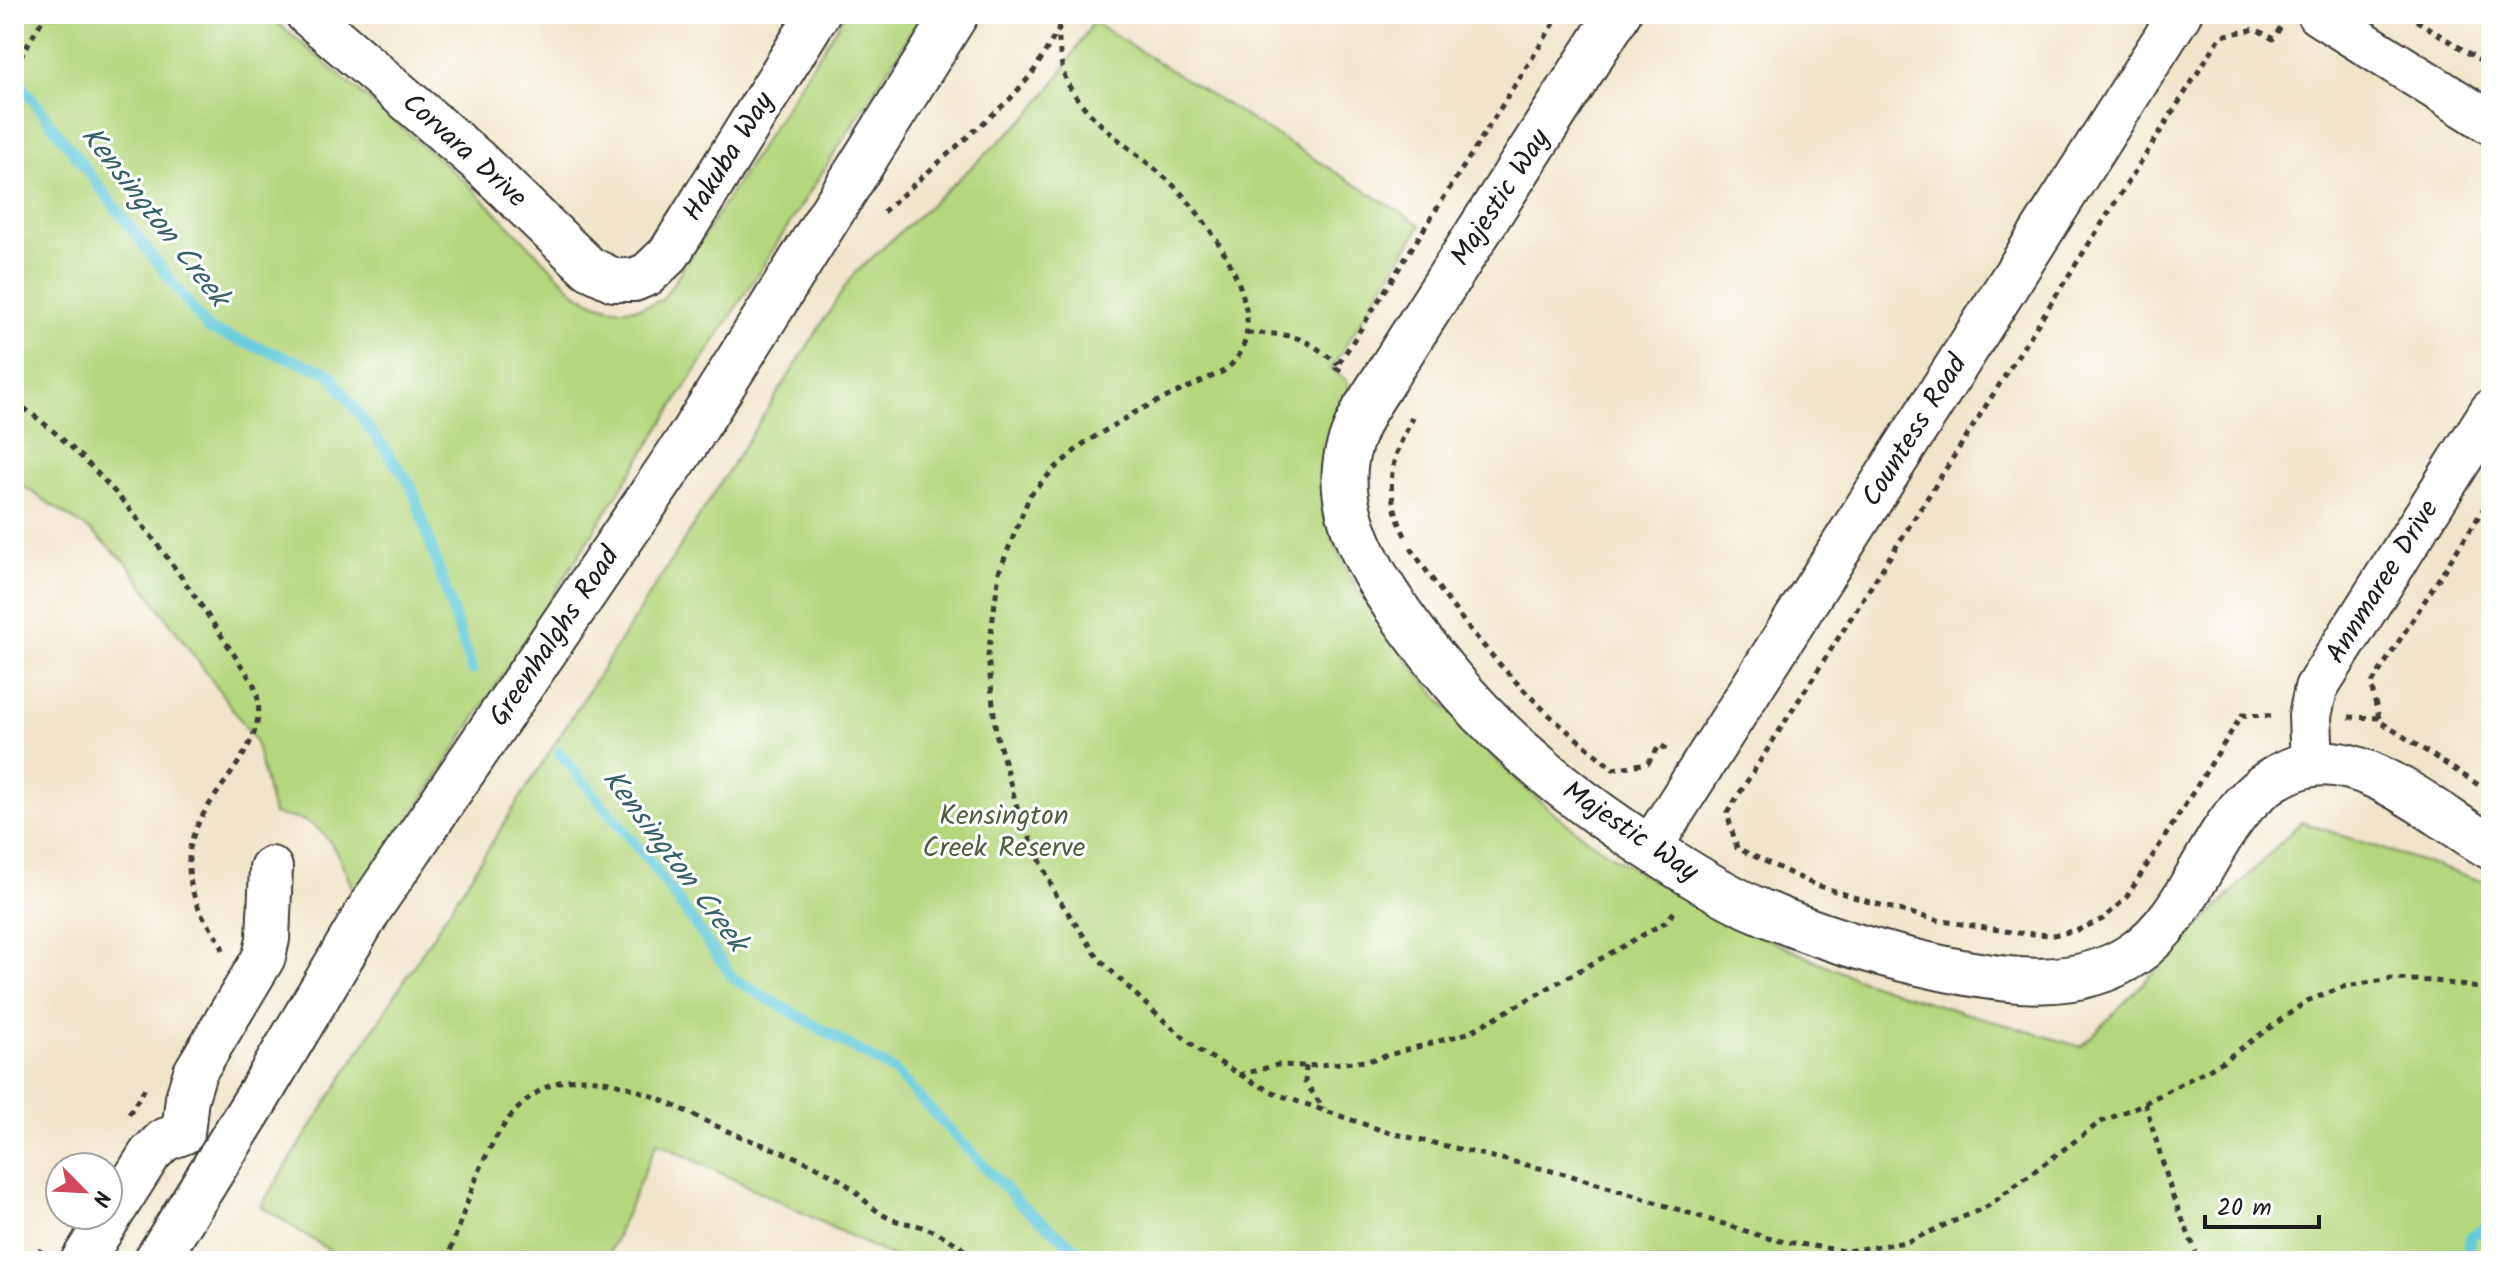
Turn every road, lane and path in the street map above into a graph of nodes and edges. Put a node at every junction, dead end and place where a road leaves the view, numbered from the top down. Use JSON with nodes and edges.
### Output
{"nodes":[{"id":1,"x":46,"y":14,"type":"edge"},
{"id":2,"x":307,"y":14,"type":"edge"},
{"id":3,"x":818,"y":14,"type":"edge"},
{"id":4,"x":956,"y":14,"type":"edge"},
{"id":5,"x":1058,"y":14,"type":"edge"},
{"id":6,"x":1068,"y":14,"type":"edge"},
{"id":7,"x":1560,"y":14,"type":"edge"},
{"id":8,"x":1618,"y":14,"type":"edge"},
{"id":9,"x":2180,"y":14,"type":"edge"},
{"id":10,"x":2289,"y":14,"type":"edge"},
{"id":11,"x":2318,"y":14,"type":"edge"},
{"id":12,"x":2406,"y":14,"type":"edge"},
{"id":13,"x":1058,"y":31,"type":"junction"},
{"id":14,"x":2491,"y":67,"type":"edge"},
{"id":15,"x":14,"y":68,"type":"edge"},
{"id":16,"x":2491,"y":123,"type":"edge"},
{"id":17,"x":624,"y":281,"type":"joint"},
{"id":18,"x":1247,"y":333,"type":"junction"},
{"id":19,"x":1338,"y":364,"type":"junction"},
{"id":20,"x":1375,"y":394,"type":"junction"},
{"id":21,"x":14,"y":401,"type":"edge"},
{"id":22,"x":2491,"y":411,"type":"edge"},
{"id":23,"x":2491,"y":497,"type":"edge"},
{"id":24,"x":2281,"y":716,"type":"dead end"},
{"id":25,"x":2379,"y":718,"type":"dead end"},
{"id":26,"x":2312,"y":765,"type":"junction"},
{"id":27,"x":1699,"y":770,"type":"junction"},
{"id":28,"x":1738,"y":795,"type":"junction"},
{"id":29,"x":2491,"y":847,"type":"edge"},
{"id":30,"x":1650,"y":848,"type":"junction"},
{"id":31,"x":271,"y":868,"type":"dead end"},
{"id":32,"x":1699,"y":879,"type":"junction"},
{"id":33,"x":224,"y":960,"type":"dead end"},
{"id":34,"x":2491,"y":990,"type":"edge"},
{"id":35,"x":1306,"y":1066,"type":"junction"},
{"id":36,"x":154,"y":1074,"type":"dead end"},
{"id":37,"x":1239,"y":1075,"type":"junction"},
{"id":38,"x":256,"y":1100,"type":"junction"},
{"id":39,"x":2145,"y":1103,"type":"junction"},
{"id":40,"x":1324,"y":1110,"type":"junction"},
{"id":41,"x":129,"y":1114,"type":"dead end"},
{"id":42,"x":183,"y":1133,"type":"junction"},
{"id":43,"x":2196,"y":1252,"type":"dead end"},
{"id":44,"x":82,"y":1261,"type":"edge"},
{"id":45,"x":156,"y":1261,"type":"edge"},
{"id":46,"x":452,"y":1261,"type":"edge"},
{"id":47,"x":976,"y":1261,"type":"edge"}],
"edges":[{"from":1,"to":15,"type":"path"},
{"from":2,"to":17,"type":"street","name":"Corvara Drive"},
{"from":3,"to":17,"type":"street","name":"Hakuba Way"},
{"from":4,"to":38,"type":"street","name":"Greenhalghs Road"},
{"from":5,"to":13,"type":"path"},
{"from":6,"to":13,"type":"path"},
{"from":7,"to":19,"type":"path"},
{"from":8,"to":20,"type":"street","name":"Majestic Way"},
{"from":9,"to":27,"type":"street","name":"Countess Road"},
{"from":10,"to":28,"type":"path"},
{"from":11,"to":16,"type":"street"},
{"from":12,"to":14,"type":"path"},
{"from":13,"to":18,"type":"path"},
{"from":18,"to":19,"type":"path"},
{"from":18,"to":37,"type":"path"},
{"from":19,"to":20,"type":"path"},
{"from":20,"to":27,"type":"path"},
{"from":20,"to":30,"type":"street","name":"Majestic Way"},
{"from":21,"to":33,"type":"path"},
{"from":22,"to":26,"type":"street","name":"Annmaree Drive"},
{"from":23,"to":25,"type":"path"},
{"from":24,"to":28,"type":"path"},
{"from":26,"to":29,"type":"street","name":"Majestic Way"},
{"from":26,"to":32,"type":"street","name":"Majestic Way"},
{"from":27,"to":28,"type":"path"},
{"from":27,"to":30,"type":"street","name":"Countess Road"},
{"from":30,"to":32,"type":"street","name":"Majestic Way"},
{"from":31,"to":42,"type":"street"},
{"from":32,"to":35,"type":"path"},
{"from":34,"to":39,"type":"path"},
{"from":35,"to":37,"type":"path"},
{"from":35,"to":40,"type":"path"},
{"from":36,"to":41,"type":"path"},
{"from":37,"to":40,"type":"path"},
{"from":38,"to":42,"type":"street"},
{"from":38,"to":45,"type":"street","name":"Greenhalghs Road"},
{"from":39,"to":40,"type":"path"},
{"from":39,"to":43,"type":"path"},
{"from":42,"to":44,"type":"street"},
{"from":46,"to":47,"type":"path"}]}
